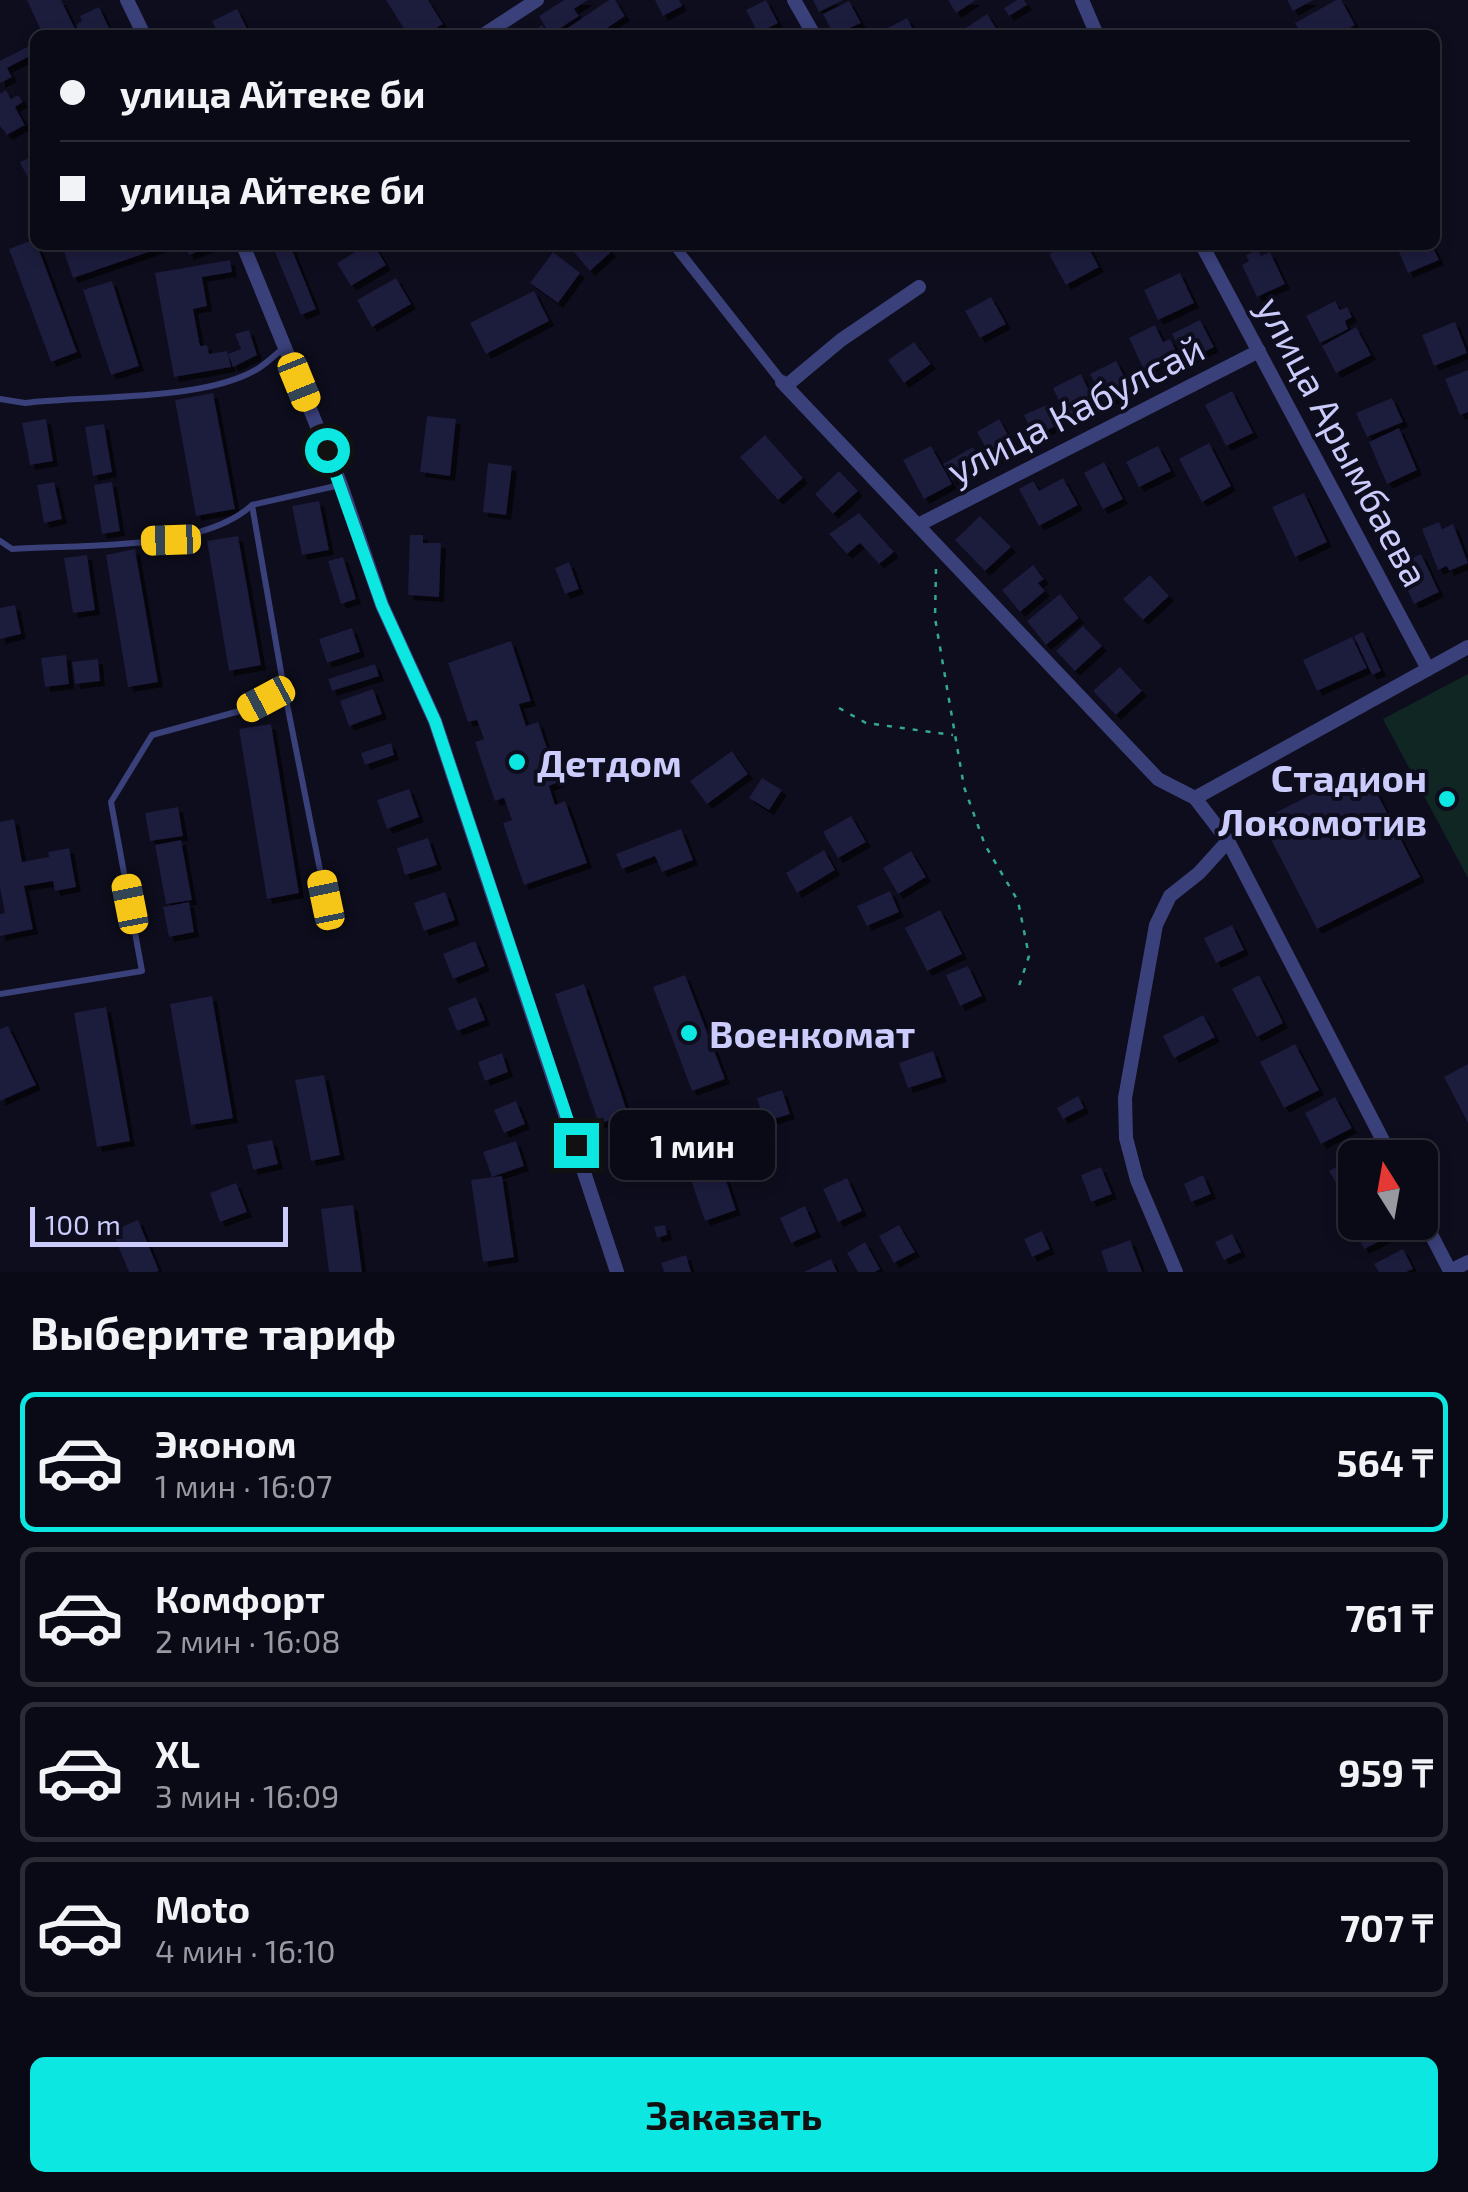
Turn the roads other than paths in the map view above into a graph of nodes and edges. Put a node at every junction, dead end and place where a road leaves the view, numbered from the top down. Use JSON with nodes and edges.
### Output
{"nodes":[{"id":1,"x":127,"y":0,"type":"edge"},
{"id":2,"x":537,"y":0,"type":"edge"},
{"id":3,"x":794,"y":0,"type":"edge"},
{"id":4,"x":1082,"y":0,"type":"edge"},
{"id":5,"x":505,"y":29,"type":"edge"},
{"id":6,"x":142,"y":30,"type":"edge"},
{"id":7,"x":811,"y":30,"type":"edge"},
{"id":8,"x":1095,"y":30,"type":"edge"},
{"id":9,"x":245,"y":250,"type":"edge"},
{"id":10,"x":678,"y":250,"type":"edge"},
{"id":11,"x":1205,"y":250,"type":"edge"},
{"id":12,"x":919,"y":286,"type":"dead end"},
{"id":13,"x":285,"y":347,"type":"junction"},
{"id":14,"x":1259,"y":351,"type":"junction"},
{"id":15,"x":784,"y":384,"type":"junction"},
{"id":16,"x":0,"y":399,"type":"edge"},
{"id":17,"x":341,"y":485,"type":"junction"},
{"id":18,"x":252,"y":505,"type":"junction"},
{"id":19,"x":920,"y":524,"type":"junction"},
{"id":20,"x":0,"y":541,"type":"edge"},
{"id":21,"x":1468,"y":647,"type":"edge"},
{"id":22,"x":1428,"y":669,"type":"junction"},
{"id":23,"x":284,"y":690,"type":"junction"},
{"id":24,"x":1194,"y":798,"type":"junction"},
{"id":25,"x":1228,"y":841,"type":"junction"},
{"id":26,"x":326,"y":900,"type":"dead end"},
{"id":27,"x":0,"y":994,"type":"edge"},
{"id":28,"x":1383,"y":1140,"type":"edge"},
{"id":29,"x":1434,"y":1240,"type":"edge"},
{"id":30,"x":1468,"y":1262,"type":"edge"},
{"id":31,"x":616,"y":1272,"type":"edge"},
{"id":32,"x":1176,"y":1272,"type":"edge"},
{"id":33,"x":1450,"y":1272,"type":"edge"}],
"edges":[{"from":1,"to":6,"type":"street"},
{"from":2,"to":5,"type":"street"},
{"from":3,"to":7,"type":"street"},
{"from":4,"to":8,"type":"street"},
{"from":9,"to":13,"type":"street"},
{"from":10,"to":15,"type":"street"},
{"from":11,"to":14,"type":"street","name":"улица Арымбаева"},
{"from":12,"to":15,"type":"street"},
{"from":13,"to":16,"type":"lane"},
{"from":13,"to":17,"type":"street"},
{"from":14,"to":19,"type":"street","name":"улица Кабулсай"},
{"from":14,"to":22,"type":"street","name":"улица Арымбаева"},
{"from":15,"to":19,"type":"street"},
{"from":17,"to":18,"type":"lane"},
{"from":17,"to":31,"type":"street"},
{"from":18,"to":20,"type":"lane"},
{"from":18,"to":23,"type":"lane"},
{"from":19,"to":24,"type":"street"},
{"from":21,"to":22,"type":"street"},
{"from":22,"to":24,"type":"street"},
{"from":23,"to":26,"type":"lane"},
{"from":23,"to":27,"type":"lane"},
{"from":24,"to":25,"type":"street"},
{"from":25,"to":28,"type":"street"},
{"from":25,"to":32,"type":"street"},
{"from":29,"to":33,"type":"street"},
{"from":30,"to":33,"type":"street"}]}
